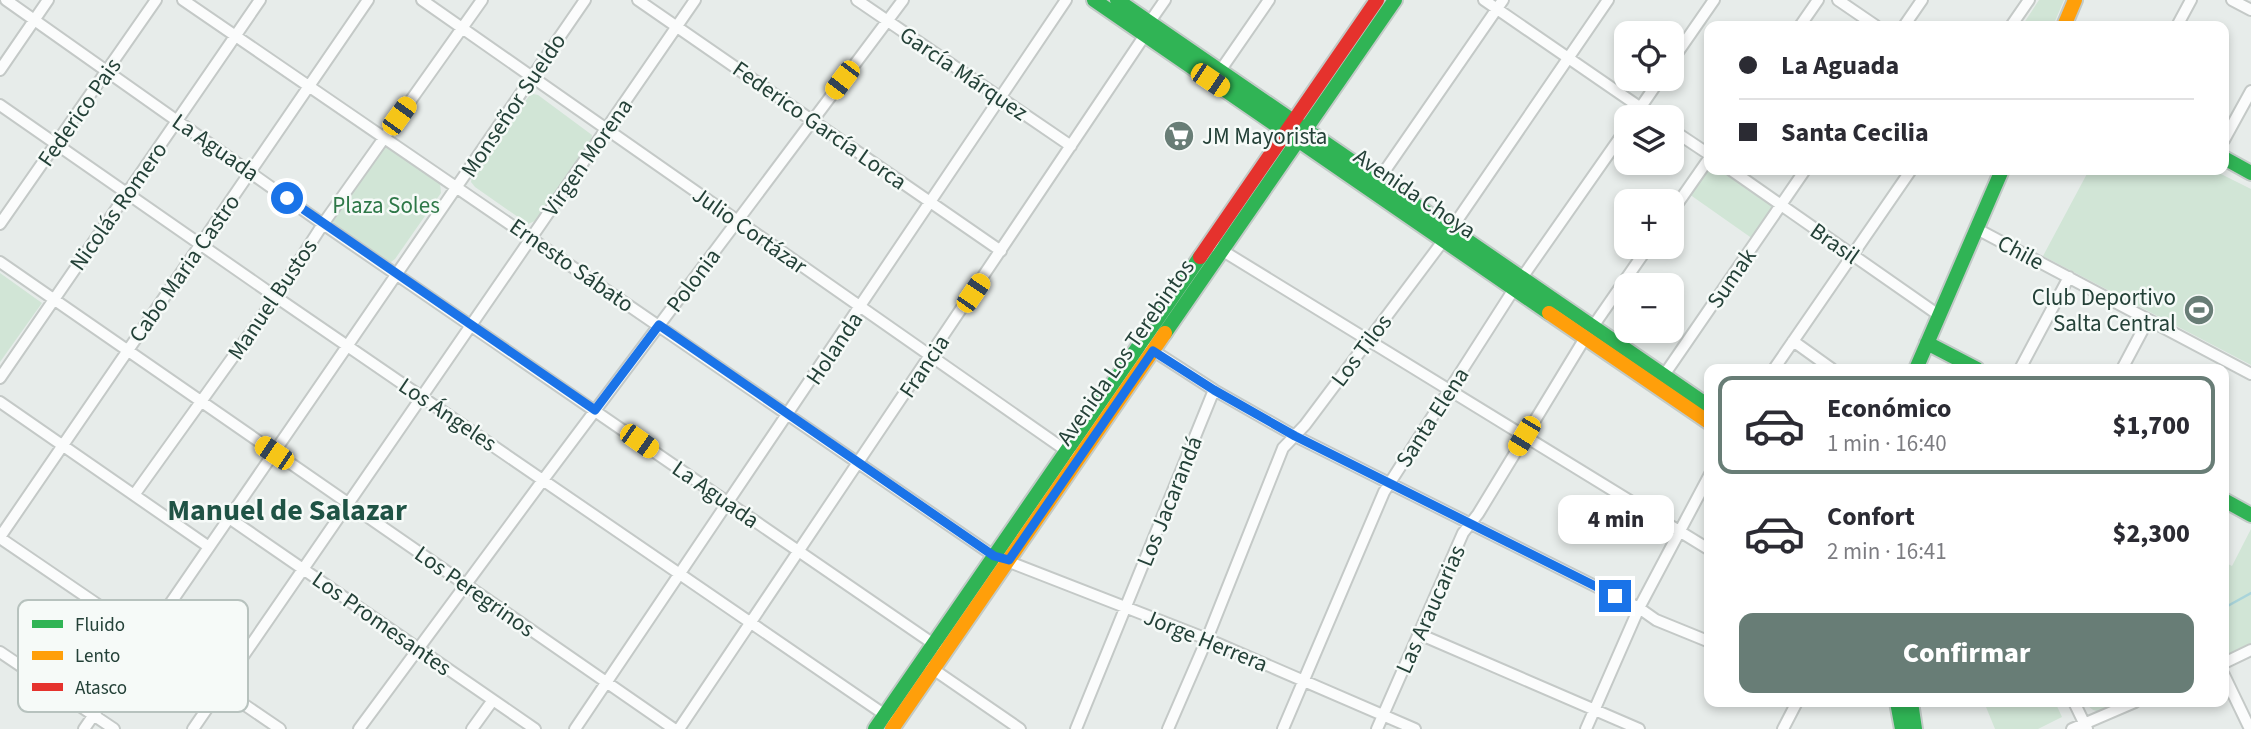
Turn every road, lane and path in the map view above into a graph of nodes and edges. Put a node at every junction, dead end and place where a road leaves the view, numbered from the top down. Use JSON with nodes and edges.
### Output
{"nodes":[{"id":1,"x":6,"y":0,"type":"edge"},
{"id":2,"x":48,"y":0,"type":"edge"},
{"id":3,"x":156,"y":0,"type":"edge"},
{"id":4,"x":183,"y":0,"type":"edge"},
{"id":5,"x":260,"y":0,"type":"edge"},
{"id":6,"x":368,"y":0,"type":"edge"},
{"id":7,"x":422,"y":0,"type":"edge"},
{"id":8,"x":482,"y":0,"type":"edge"},
{"id":9,"x":585,"y":0,"type":"edge"},
{"id":10,"x":638,"y":0,"type":"edge"},
{"id":11,"x":695,"y":0,"type":"edge"},
{"id":12,"x":858,"y":0,"type":"edge"},
{"id":13,"x":903,"y":0,"type":"edge"},
{"id":14,"x":1066,"y":0,"type":"edge"},
{"id":15,"x":1094,"y":0,"type":"edge"},
{"id":16,"x":1117,"y":0,"type":"edge"},
{"id":17,"x":1165,"y":0,"type":"edge"},
{"id":18,"x":1269,"y":0,"type":"edge"},
{"id":19,"x":1377,"y":0,"type":"edge"},
{"id":20,"x":1395,"y":0,"type":"edge"},
{"id":21,"x":1484,"y":0,"type":"edge"},
{"id":22,"x":1608,"y":0,"type":"edge"},
{"id":23,"x":1714,"y":0,"type":"edge"},
{"id":24,"x":1818,"y":0,"type":"edge"},
{"id":25,"x":1838,"y":0,"type":"edge"},
{"id":26,"x":1922,"y":0,"type":"edge"},
{"id":27,"x":2029,"y":0,"type":"edge"},
{"id":28,"x":2075,"y":0,"type":"edge"},
{"id":29,"x":2191,"y":0,"type":"edge"},
{"id":30,"x":2232,"y":0,"type":"edge"},
{"id":31,"x":1500,"y":4,"type":"edge"},
{"id":32,"x":2251,"y":10,"type":"edge"},
{"id":33,"x":34,"y":19,"type":"junction"},
{"id":34,"x":887,"y":20,"type":"junction"},
{"id":35,"x":1803,"y":21,"type":"edge"},
{"id":36,"x":1869,"y":21,"type":"edge"},
{"id":37,"x":1907,"y":21,"type":"edge"},
{"id":38,"x":2014,"y":21,"type":"edge"},
{"id":39,"x":2066,"y":21,"type":"edge"},
{"id":40,"x":2180,"y":21,"type":"edge"},
{"id":41,"x":677,"y":27,"type":"junction"},
{"id":42,"x":463,"y":29,"type":"junction"},
{"id":43,"x":1147,"y":29,"type":"junction"},
{"id":44,"x":236,"y":37,"type":"junction"},
{"id":45,"x":1684,"y":43,"type":"edge"},
{"id":46,"x":1569,"y":58,"type":"junction"},
{"id":47,"x":0,"y":70,"type":"edge"},
{"id":48,"x":108,"y":71,"type":"junction"},
{"id":49,"x":1220,"y":71,"type":"junction"},
{"id":50,"x":531,"y":78,"type":"junction"},
{"id":51,"x":309,"y":87,"type":"junction"},
{"id":52,"x":2251,"y":91,"type":"edge"},
{"id":53,"x":1000,"y":98,"type":"junction"},
{"id":54,"x":0,"y":105,"type":"edge"},
{"id":55,"x":1628,"y":105,"type":"edge"},
{"id":56,"x":178,"y":120,"type":"junction"},
{"id":57,"x":812,"y":120,"type":"junction"},
{"id":58,"x":606,"y":130,"type":"junction"},
{"id":59,"x":1296,"y":131,"type":"junction"},
{"id":60,"x":2229,"y":132,"type":"edge"},
{"id":61,"x":383,"y":138,"type":"junction"},
{"id":62,"x":1684,"y":138,"type":"edge"},
{"id":63,"x":57,"y":144,"type":"junction"},
{"id":64,"x":1071,"y":146,"type":"junction"},
{"id":65,"x":1614,"y":146,"type":"edge"},
{"id":66,"x":1704,"y":152,"type":"edge"},
{"id":67,"x":2229,"y":161,"type":"edge"},
{"id":68,"x":1704,"y":165,"type":"edge"},
{"id":69,"x":251,"y":171,"type":"junction"},
{"id":70,"x":2251,"y":173,"type":"edge"},
{"id":71,"x":1738,"y":175,"type":"edge"},
{"id":72,"x":1802,"y":175,"type":"edge"},
{"id":73,"x":1907,"y":175,"type":"edge"},
{"id":74,"x":2000,"y":175,"type":"edge"},
{"id":75,"x":457,"y":186,"type":"junction"},
{"id":76,"x":1375,"y":186,"type":"junction"},
{"id":77,"x":127,"y":194,"type":"junction"},
{"id":78,"x":1684,"y":194,"type":"edge"},
{"id":79,"x":931,"y":202,"type":"junction"},
{"id":80,"x":1781,"y":205,"type":"junction"},
{"id":81,"x":737,"y":221,"type":"junction"},
{"id":82,"x":0,"y":224,"type":"edge"},
{"id":83,"x":323,"y":224,"type":"junction"},
{"id":84,"x":1977,"y":229,"type":"junction"},
{"id":85,"x":1447,"y":235,"type":"junction"},
{"id":86,"x":532,"y":237,"type":"junction"},
{"id":87,"x":200,"y":244,"type":"junction"},
{"id":88,"x":1216,"y":247,"type":"junction"},
{"id":89,"x":1001,"y":251,"type":"junction"},
{"id":90,"x":1852,"y":254,"type":"junction"},
{"id":91,"x":1640,"y":259,"type":"edge"},
{"id":92,"x":0,"y":262,"type":"edge"},
{"id":93,"x":397,"y":274,"type":"junction"},
{"id":94,"x":2069,"y":277,"type":"junction"},
{"id":95,"x":1518,"y":284,"type":"junction"},
{"id":96,"x":276,"y":297,"type":"junction"},
{"id":97,"x":54,"y":300,"type":"junction"},
{"id":98,"x":861,"y":307,"type":"junction"},
{"id":99,"x":1940,"y":316,"type":"junction"},
{"id":100,"x":2148,"y":320,"type":"junction"},
{"id":101,"x":471,"y":325,"type":"junction"},
{"id":102,"x":659,"y":325,"type":"junction"},
{"id":103,"x":1588,"y":332,"type":"junction"},
{"id":104,"x":1793,"y":341,"type":"junction"},
{"id":105,"x":1368,"y":342,"type":"junction"},
{"id":106,"x":1927,"y":343,"type":"junction"},
{"id":107,"x":347,"y":346,"type":"junction"},
{"id":108,"x":1147,"y":347,"type":"junction"},
{"id":109,"x":127,"y":351,"type":"junction"},
{"id":110,"x":931,"y":356,"type":"junction"},
{"id":111,"x":1777,"y":364,"type":"edge"},
{"id":112,"x":1825,"y":364,"type":"edge"},
{"id":113,"x":1918,"y":364,"type":"edge"},
{"id":114,"x":1967,"y":364,"type":"edge"},
{"id":115,"x":2023,"y":364,"type":"edge"},
{"id":116,"x":2125,"y":364,"type":"edge"},
{"id":117,"x":2223,"y":364,"type":"edge"},
{"id":118,"x":2229,"y":367,"type":"edge"},
{"id":119,"x":2251,"y":374,"type":"edge"},
{"id":120,"x":0,"y":378,"type":"edge"},
{"id":121,"x":1660,"y":381,"type":"junction"},
{"id":122,"x":1214,"y":390,"type":"junction"},
{"id":123,"x":1449,"y":390,"type":"junction"},
{"id":124,"x":422,"y":397,"type":"junction"},
{"id":125,"x":0,"y":402,"type":"edge"},
{"id":126,"x":200,"y":403,"type":"junction"},
{"id":127,"x":1704,"y":404,"type":"edge"},
{"id":128,"x":595,"y":410,"type":"junction"},
{"id":129,"x":789,"y":414,"type":"junction"},
{"id":130,"x":1704,"y":418,"type":"edge"},
{"id":131,"x":1295,"y":436,"type":"junction"},
{"id":132,"x":1524,"y":436,"type":"junction"},
{"id":133,"x":62,"y":445,"type":"junction"},
{"id":134,"x":274,"y":453,"type":"junction"},
{"id":135,"x":1072,"y":455,"type":"junction"},
{"id":136,"x":859,"y":463,"type":"junction"},
{"id":137,"x":543,"y":480,"type":"junction"},
{"id":138,"x":1389,"y":482,"type":"junction"},
{"id":139,"x":1704,"y":485,"type":"edge"},
{"id":140,"x":134,"y":495,"type":"junction"},
{"id":141,"x":2229,"y":502,"type":"edge"},
{"id":142,"x":729,"y":503,"type":"junction"},
{"id":143,"x":348,"y":504,"type":"junction"},
{"id":144,"x":2250,"y":510,"type":"edge"},
{"id":145,"x":229,"y":517,"type":"junction"},
{"id":146,"x":1470,"y":524,"type":"junction"},
{"id":147,"x":1679,"y":531,"type":"junction"},
{"id":148,"x":0,"y":538,"type":"edge"},
{"id":149,"x":1704,"y":546,"type":"edge"},
{"id":150,"x":209,"y":547,"type":"junction"},
{"id":151,"x":800,"y":552,"type":"junction"},
{"id":152,"x":1002,"y":558,"type":"junction"},
{"id":153,"x":303,"y":569,"type":"junction"},
{"id":154,"x":681,"y":574,"type":"junction"},
{"id":155,"x":465,"y":584,"type":"junction"},
{"id":156,"x":91,"y":600,"type":"edge"},
{"id":157,"x":172,"y":600,"type":"edge"},
{"id":158,"x":1126,"y":607,"type":"junction"},
{"id":159,"x":1639,"y":608,"type":"junction"},
{"id":160,"x":752,"y":623,"type":"junction"},
{"id":161,"x":1419,"y":634,"type":"junction"},
{"id":162,"x":1208,"y":639,"type":"junction"},
{"id":163,"x":1704,"y":640,"type":"edge"},
{"id":164,"x":418,"y":648,"type":"junction"},
{"id":165,"x":939,"y":648,"type":"junction"},
{"id":166,"x":248,"y":649,"type":"edge"},
{"id":167,"x":2251,"y":650,"type":"edge"},
{"id":168,"x":0,"y":652,"type":"edge"},
{"id":169,"x":2229,"y":661,"type":"edge"},
{"id":170,"x":18,"y":664,"type":"edge"},
{"id":171,"x":928,"y":665,"type":"junction"},
{"id":172,"x":1304,"y":681,"type":"junction"},
{"id":173,"x":607,"y":683,"type":"junction"},
{"id":174,"x":2229,"y":685,"type":"edge"},
{"id":175,"x":493,"y":700,"type":"junction"},
{"id":176,"x":248,"y":707,"type":"edge"},
{"id":177,"x":1794,"y":707,"type":"edge"},
{"id":178,"x":1899,"y":707,"type":"edge"},
{"id":179,"x":1912,"y":707,"type":"edge"},
{"id":180,"x":2076,"y":707,"type":"edge"},
{"id":181,"x":2125,"y":707,"type":"edge"},
{"id":182,"x":1594,"y":710,"type":"junction"},
{"id":183,"x":90,"y":712,"type":"edge"},
{"id":184,"x":96,"y":712,"type":"edge"},
{"id":185,"x":205,"y":712,"type":"edge"},
{"id":186,"x":94,"y":715,"type":"junction"},
{"id":187,"x":1383,"y":715,"type":"junction"},
{"id":188,"x":891,"y":722,"type":"edge"},
{"id":189,"x":2085,"y":726,"type":"edge"},
{"id":190,"x":84,"y":729,"type":"edge"},
{"id":191,"x":114,"y":729,"type":"edge"},
{"id":192,"x":193,"y":729,"type":"edge"},
{"id":193,"x":280,"y":729,"type":"edge"},
{"id":194,"x":359,"y":729,"type":"edge"},
{"id":195,"x":472,"y":729,"type":"edge"},
{"id":196,"x":535,"y":729,"type":"edge"},
{"id":197,"x":575,"y":729,"type":"edge"},
{"id":198,"x":676,"y":729,"type":"edge"},
{"id":199,"x":875,"y":729,"type":"edge"},
{"id":200,"x":1020,"y":729,"type":"edge"},
{"id":201,"x":1076,"y":729,"type":"edge"},
{"id":202,"x":1168,"y":729,"type":"edge"},
{"id":203,"x":1283,"y":729,"type":"edge"},
{"id":204,"x":1377,"y":729,"type":"edge"},
{"id":205,"x":1415,"y":729,"type":"edge"},
{"id":206,"x":1586,"y":729,"type":"edge"},
{"id":207,"x":1639,"y":729,"type":"edge"},
{"id":208,"x":1783,"y":729,"type":"edge"},
{"id":209,"x":1902,"y":729,"type":"edge"},
{"id":210,"x":1915,"y":729,"type":"edge"},
{"id":211,"x":2072,"y":729,"type":"edge"},
{"id":212,"x":2250,"y":729,"type":"edge"}],
"edges":[{"from":1,"to":33,"type":"street","name":"La Aguada"},
{"from":2,"to":33,"type":"street"},
{"from":3,"to":48,"type":"street","name":"Federico Pais"},
{"from":4,"to":44,"type":"street","name":"Ernesto Sábato"},
{"from":5,"to":44,"type":"street","name":"Nicolás Romero"},
{"from":6,"to":51,"type":"street","name":"Cabo Maria Castro"},
{"from":7,"to":42,"type":"street","name":"Julio Cortázar"},
{"from":8,"to":42,"type":"street","name":"Manuel Bustos"},
{"from":9,"to":50,"type":"street","name":"Monseñor Sueldo"},
{"from":10,"to":41,"type":"street","name":"Federico García Lorca"},
{"from":11,"to":41,"type":"street","name":"Virgen Morena"},
{"from":12,"to":34,"type":"street","name":"García Márquez"},
{"from":13,"to":34,"type":"street","name":"Polonia"},
{"from":14,"to":53,"type":"street","name":"Holanda"},
{"from":15,"to":43,"type":"main road","name":"Avenida Choya"},
{"from":16,"to":43,"type":"main road","name":"Avenida Choya"},
{"from":17,"to":43,"type":"street","name":"Francia"},
{"from":18,"to":49,"type":"street"},
{"from":19,"to":59,"type":"main road","name":"Avenida Los Terebintos"},
{"from":20,"to":59,"type":"main road","name":"Avenida Los Terebintos"},
{"from":21,"to":31,"type":"street"},
{"from":22,"to":46,"type":"street","name":"Los Tilos"},
{"from":23,"to":45,"type":"street"},
{"from":24,"to":35,"type":"street"},
{"from":25,"to":36,"type":"street"},
{"from":26,"to":37,"type":"street"},
{"from":27,"to":38,"type":"street"},
{"from":28,"to":39,"type":"main road"},
{"from":29,"to":40,"type":"street"},
{"from":30,"to":32,"type":"street"},
{"from":31,"to":46,"type":"street"},
{"from":31,"to":76,"type":"street"},
{"from":33,"to":47,"type":"street"},
{"from":33,"to":48,"type":"street","name":"La Aguada"},
{"from":34,"to":53,"type":"street","name":"García Márquez"},
{"from":34,"to":57,"type":"street","name":"Polonia"},
{"from":41,"to":57,"type":"street","name":"Federico García Lorca"},
{"from":41,"to":58,"type":"street","name":"Virgen Morena"},
{"from":42,"to":50,"type":"street","name":"Julio Cortázar"},
{"from":42,"to":61,"type":"street","name":"Manuel Bustos"},
{"from":43,"to":49,"type":"main road","name":"Avenida Choya"},
{"from":43,"to":59,"type":"main road","name":"Avenida Choya"},
{"from":43,"to":64,"type":"street","name":"Francia"},
{"from":44,"to":51,"type":"street","name":"Ernesto Sábato"},
{"from":44,"to":56,"type":"street","name":"Nicolás Romero"},
{"from":46,"to":55,"type":"street"},
{"from":46,"to":85,"type":"street","name":"Los Tilos"},
{"from":48,"to":56,"type":"street","name":"La Aguada"},
{"from":48,"to":63,"type":"street","name":"Federico Pais"},
{"from":49,"to":59,"type":"main road","name":"Avenida Choya"},
{"from":50,"to":58,"type":"street","name":"Julio Cortázar"},
{"from":50,"to":75,"type":"street","name":"Monseñor Sueldo"},
{"from":51,"to":61,"type":"street","name":"Ernesto Sábato"},
{"from":51,"to":69,"type":"street","name":"Cabo Maria Castro"},
{"from":52,"to":60,"type":"street"},
{"from":53,"to":64,"type":"street","name":"García Márquez"},
{"from":53,"to":79,"type":"street","name":"Holanda"},
{"from":54,"to":63,"type":"street","name":"Los Ángeles"},
{"from":56,"to":69,"type":"street","name":"La Aguada"},
{"from":56,"to":77,"type":"street","name":"Nicolás Romero"},
{"from":57,"to":79,"type":"street","name":"Federico García Lorca"},
{"from":57,"to":81,"type":"street","name":"Polonia"},
{"from":58,"to":81,"type":"street","name":"Julio Cortázar"},
{"from":58,"to":86,"type":"street","name":"Virgen Morena"},
{"from":59,"to":76,"type":"main road","name":"Avenida Choya"},
{"from":59,"to":88,"type":"main road","name":"Avenida Los Terebintos"},
{"from":61,"to":75,"type":"street","name":"Ernesto Sábato"},
{"from":61,"to":83,"type":"street","name":"Manuel Bustos"},
{"from":62,"to":66,"type":"street"},
{"from":63,"to":77,"type":"street","name":"Los Ángeles"},
{"from":63,"to":82,"type":"street","name":"Federico Pais"},
{"from":64,"to":89,"type":"street","name":"Francia"},
{"from":65,"to":95,"type":"street","name":"Santa Elena"},
{"from":67,"to":70,"type":"main road"},
{"from":68,"to":78,"type":"street"},
{"from":69,"to":83,"type":"street","name":"La Aguada"},
{"from":69,"to":87,"type":"street","name":"Cabo Maria Castro"},
{"from":71,"to":80,"type":"street","name":"Brasil"},
{"from":72,"to":80,"type":"street","name":"Sumak"},
{"from":73,"to":90,"type":"street"},
{"from":74,"to":84,"type":"main road"},
{"from":75,"to":86,"type":"street","name":"Ernesto Sábato"},
{"from":75,"to":93,"type":"street","name":"Monseñor Sueldo"},
{"from":76,"to":85,"type":"main road","name":"Avenida Choya"},
{"from":77,"to":87,"type":"street","name":"Los Ángeles"},
{"from":77,"to":97,"type":"street","name":"Nicolás Romero"},
{"from":79,"to":89,"type":"street","name":"Federico García Lorca"},
{"from":79,"to":98,"type":"street","name":"Holanda"},
{"from":80,"to":90,"type":"street","name":"Brasil"},
{"from":80,"to":121,"type":"street","name":"Sumak"},
{"from":81,"to":98,"type":"street","name":"Julio Cortázar"},
{"from":81,"to":102,"type":"street","name":"Polonia"},
{"from":83,"to":93,"type":"street","name":"La Aguada"},
{"from":83,"to":96,"type":"street","name":"Manuel Bustos"},
{"from":84,"to":94,"type":"street","name":"Chile"},
{"from":84,"to":99,"type":"main road"},
{"from":85,"to":95,"type":"main road","name":"Avenida Choya"},
{"from":85,"to":105,"type":"street","name":"Los Tilos"},
{"from":86,"to":101,"type":"street","name":"Virgen Morena"},
{"from":86,"to":102,"type":"street","name":"Ernesto Sábato"},
{"from":87,"to":96,"type":"street","name":"Los Ángeles"},
{"from":87,"to":109,"type":"street","name":"Cabo Maria Castro"},
{"from":88,"to":105,"type":"street"},
{"from":88,"to":108,"type":"main road","name":"Avenida Los Terebintos"},
{"from":89,"to":110,"type":"street","name":"Francia"},
{"from":90,"to":99,"type":"street","name":"Brasil"},
{"from":90,"to":104,"type":"street"},
{"from":91,"to":103,"type":"street","name":"Las Araucarias"},
{"from":92,"to":97,"type":"street","name":"Los Peregrinos"},
{"from":93,"to":101,"type":"street","name":"La Aguada"},
{"from":93,"to":107,"type":"street","name":"Monseñor Sueldo"},
{"from":94,"to":100,"type":"street","name":"Chile"},
{"from":94,"to":115,"type":"street"},
{"from":95,"to":103,"type":"main road","name":"Avenida Choya"},
{"from":95,"to":123,"type":"street","name":"Santa Elena"},
{"from":96,"to":107,"type":"street","name":"Los Ángeles"},
{"from":96,"to":126,"type":"street","name":"Manuel Bustos"},
{"from":97,"to":109,"type":"street","name":"Los Peregrinos"},
{"from":97,"to":120,"type":"street","name":"Nicolás Romero"},
{"from":98,"to":110,"type":"street","name":"Julio Cortázar"},
{"from":98,"to":129,"type":"street","name":"Holanda"},
{"from":99,"to":106,"type":"main road"},
{"from":100,"to":116,"type":"street"},
{"from":100,"to":117,"type":"street","name":"Chile"},
{"from":101,"to":124,"type":"street","name":"Virgen Morena"},
{"from":101,"to":128,"type":"street","name":"La Aguada"},
{"from":102,"to":128,"type":"street","name":"Polonia"},
{"from":102,"to":129,"type":"street","name":"Ernesto Sábato"},
{"from":103,"to":121,"type":"main road","name":"Avenida Choya"},
{"from":103,"to":132,"type":"street","name":"Las Araucarias"},
{"from":104,"to":111,"type":"street"},
{"from":104,"to":112,"type":"street"},
{"from":105,"to":123,"type":"street"},
{"from":105,"to":131,"type":"street","name":"Los Tilos"},
{"from":106,"to":113,"type":"main road"},
{"from":106,"to":114,"type":"main road"},
{"from":107,"to":124,"type":"street","name":"Los Ángeles"},
{"from":107,"to":134,"type":"street","name":"Monseñor Sueldo"},
{"from":108,"to":122,"type":"street"},
{"from":108,"to":135,"type":"main road","name":"Avenida Los Terebintos"},
{"from":109,"to":126,"type":"street","name":"Los Peregrinos"},
{"from":109,"to":133,"type":"street","name":"Cabo Maria Castro"},
{"from":110,"to":135,"type":"street","name":"Julio Cortázar"},
{"from":110,"to":136,"type":"street","name":"Francia"},
{"from":118,"to":119,"type":"street","name":"Chile"},
{"from":121,"to":127,"type":"main road","name":"Avenida Choya"},
{"from":121,"to":130,"type":"main road","name":"Avenida Choya"},
{"from":122,"to":131,"type":"street"},
{"from":122,"to":158,"type":"street","name":"Los Jacarandá"},
{"from":123,"to":132,"type":"street"},
{"from":123,"to":138,"type":"street","name":"Santa Elena"},
{"from":124,"to":137,"type":"street","name":"Los Ángeles"},
{"from":124,"to":143,"type":"street","name":"Virgen Morena"},
{"from":125,"to":133,"type":"street"},
{"from":126,"to":134,"type":"street","name":"Los Peregrinos"},
{"from":126,"to":140,"type":"street","name":"Manuel Bustos"},
{"from":128,"to":137,"type":"street","name":"Polonia"},
{"from":128,"to":142,"type":"street","name":"La Aguada"},
{"from":129,"to":136,"type":"street","name":"Ernesto Sábato"},
{"from":129,"to":142,"type":"street","name":"Holanda"},
{"from":131,"to":138,"type":"street"},
{"from":131,"to":162,"type":"street","name":"Los Tilos"},
{"from":132,"to":146,"type":"street","name":"Las Araucarias"},
{"from":132,"to":147,"type":"street"},
{"from":133,"to":140,"type":"street"},
{"from":133,"to":148,"type":"street","name":"Cabo Maria Castro"},
{"from":134,"to":143,"type":"street","name":"Los Peregrinos"},
{"from":134,"to":145,"type":"street","name":"Monseñor Sueldo"},
{"from":135,"to":152,"type":"main road","name":"Avenida Los Terebintos"},
{"from":136,"to":151,"type":"street","name":"Francia"},
{"from":136,"to":152,"type":"street","name":"Ernesto Sábato"},
{"from":137,"to":154,"type":"street","name":"Los Ángeles"},
{"from":137,"to":155,"type":"street","name":"Polonia"},
{"from":138,"to":146,"type":"street"},
{"from":138,"to":172,"type":"street","name":"Santa Elena"},
{"from":139,"to":147,"type":"street"},
{"from":140,"to":150,"type":"street"},
{"from":141,"to":144,"type":"main road"},
{"from":142,"to":151,"type":"street","name":"La Aguada"},
{"from":142,"to":154,"type":"street","name":"Holanda"},
{"from":143,"to":153,"type":"street","name":"Virgen Morena"},
{"from":143,"to":155,"type":"street","name":"Los Peregrinos"},
{"from":145,"to":150,"type":"street","name":"Monseñor Sueldo"},
{"from":145,"to":153,"type":"street","name":"Los Promesantes"},
{"from":146,"to":159,"type":"street"},
{"from":146,"to":161,"type":"street","name":"Las Araucarias"},
{"from":147,"to":149,"type":"street"},
{"from":147,"to":159,"type":"street"},
{"from":148,"to":156,"type":"street"},
{"from":150,"to":157,"type":"street","name":"Monseñor Sueldo"},
{"from":151,"to":160,"type":"street","name":"Francia"},
{"from":151,"to":165,"type":"street","name":"La Aguada"},
{"from":152,"to":158,"type":"street","name":"Jorge Herrera"},
{"from":152,"to":165,"type":"main road","name":"Avenida Los Terebintos"},
{"from":153,"to":164,"type":"street","name":"Los Promesantes"},
{"from":153,"to":166,"type":"street","name":"Virgen Morena"},
{"from":154,"to":160,"type":"street","name":"Los Ángeles"},
{"from":154,"to":173,"type":"street","name":"Holanda"},
{"from":155,"to":164,"type":"street","name":"Polonia"},
{"from":155,"to":173,"type":"street","name":"Los Peregrinos"},
{"from":158,"to":162,"type":"street","name":"Jorge Herrera"},
{"from":158,"to":201,"type":"street","name":"Los Jacarandá"},
{"from":159,"to":163,"type":"street"},
{"from":159,"to":182,"type":"street"},
{"from":160,"to":188,"type":"street","name":"Los Ángeles"},
{"from":160,"to":198,"type":"street","name":"Francia"},
{"from":161,"to":182,"type":"street"},
{"from":161,"to":187,"type":"street","name":"Las Araucarias"},
{"from":162,"to":172,"type":"street","name":"Jorge Herrera"},
{"from":162,"to":202,"type":"street","name":"Los Tilos"},
{"from":164,"to":175,"type":"street","name":"Los Promesantes"},
{"from":164,"to":194,"type":"street","name":"Polonia"},
{"from":165,"to":171,"type":"main road","name":"Avenida Los Terebintos"},
{"from":167,"to":169,"type":"street"},
{"from":168,"to":170,"type":"street"},
{"from":171,"to":188,"type":"main road","name":"Avenida Los Terebintos"},
{"from":171,"to":200,"type":"street"},
{"from":172,"to":187,"type":"street","name":"Jorge Herrera"},
{"from":172,"to":203,"type":"street","name":"Santa Elena"},
{"from":173,"to":197,"type":"street","name":"Holanda"},
{"from":173,"to":198,"type":"street","name":"Los Peregrinos"},
{"from":174,"to":212,"type":"street"},
{"from":175,"to":195,"type":"street"},
{"from":175,"to":196,"type":"street","name":"Los Promesantes"},
{"from":176,"to":193,"type":"street"},
{"from":177,"to":208,"type":"street"},
{"from":178,"to":209,"type":"main road"},
{"from":179,"to":210,"type":"main road"},
{"from":180,"to":189,"type":"street"},
{"from":181,"to":189,"type":"street"},
{"from":182,"to":206,"type":"street"},
{"from":182,"to":207,"type":"street"},
{"from":183,"to":186,"type":"street"},
{"from":184,"to":186,"type":"street","name":"Monseñor Sueldo"},
{"from":185,"to":192,"type":"street","name":"Virgen Morena"},
{"from":186,"to":190,"type":"street","name":"Monseñor Sueldo"},
{"from":186,"to":191,"type":"street"},
{"from":187,"to":204,"type":"street","name":"Las Araucarias"},
{"from":187,"to":205,"type":"street","name":"Jorge Herrera"},
{"from":188,"to":199,"type":"main road","name":"Avenida Los Terebintos"},
{"from":189,"to":211,"type":"street"}]}
